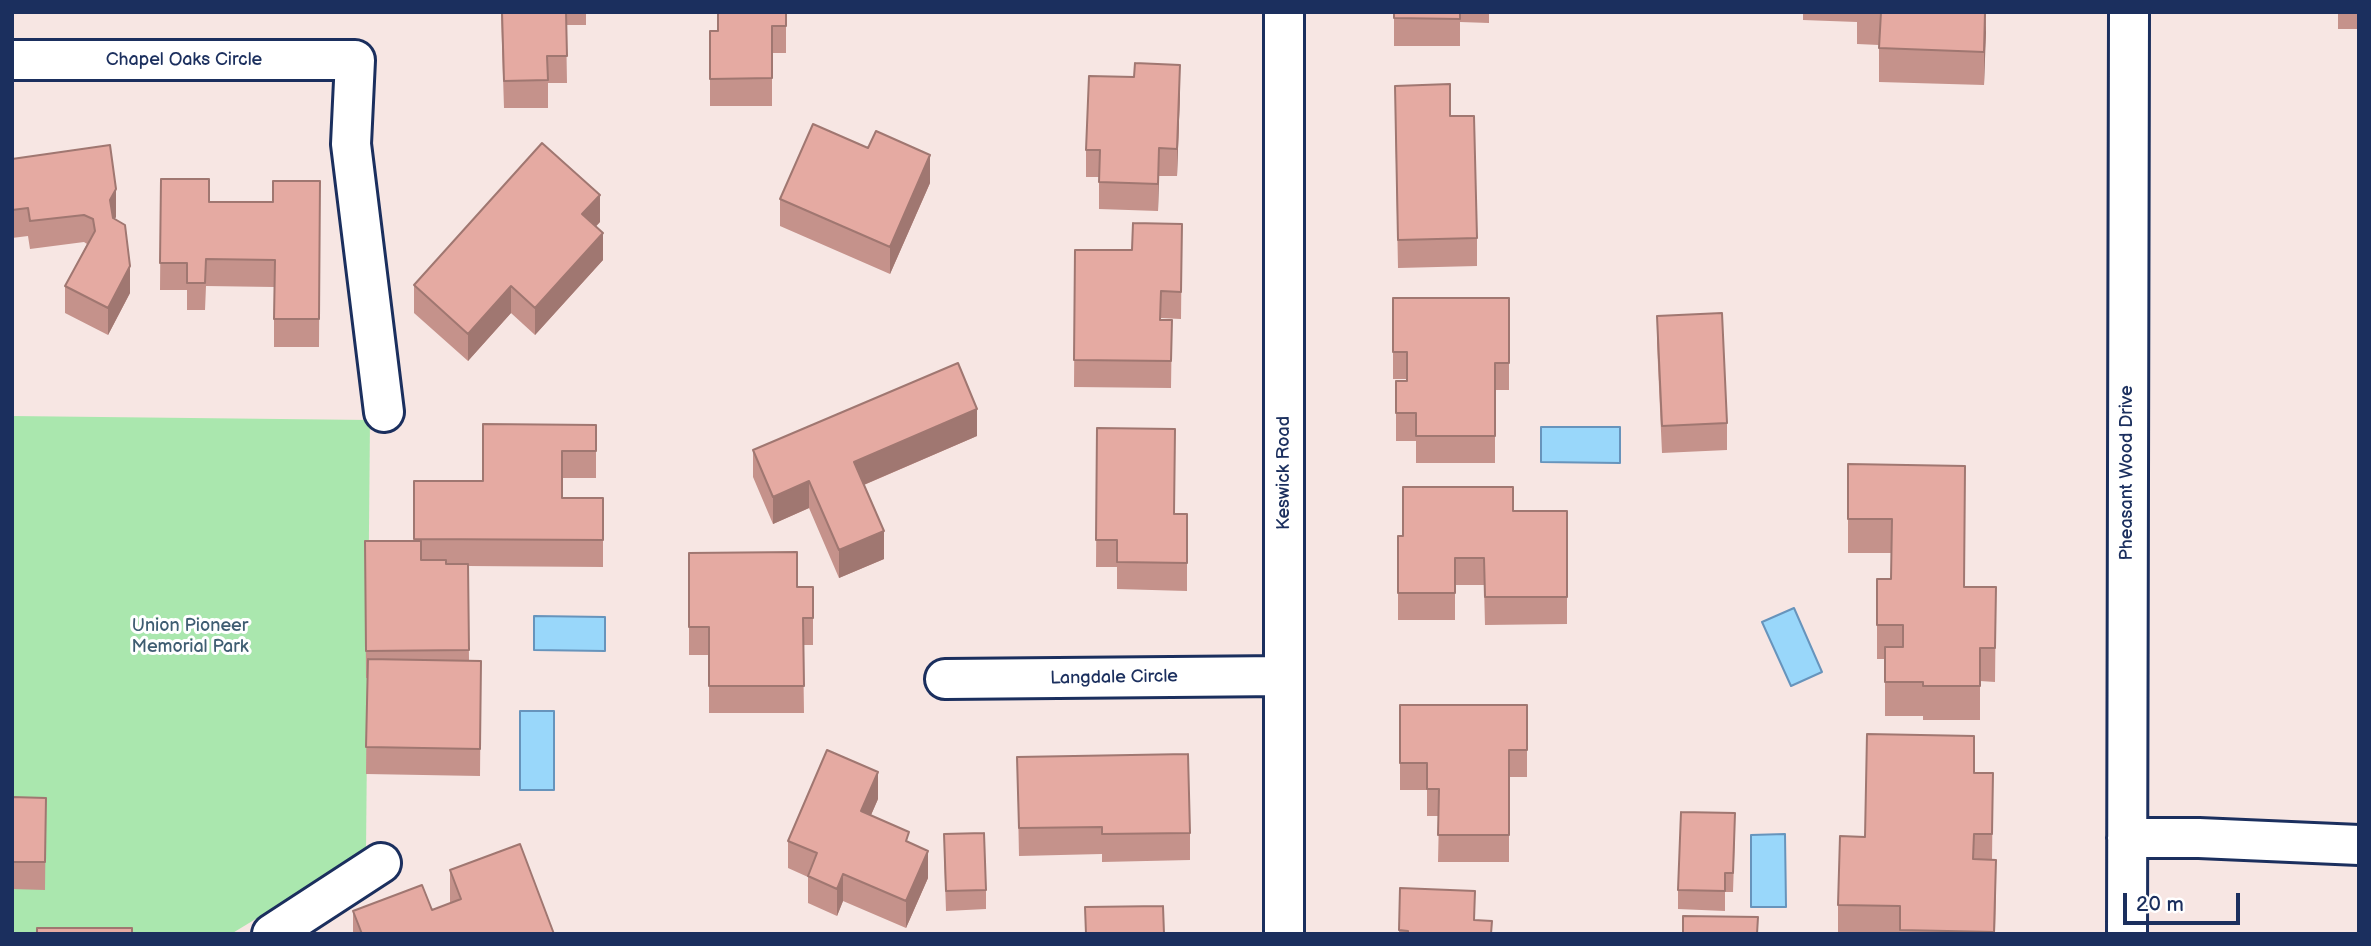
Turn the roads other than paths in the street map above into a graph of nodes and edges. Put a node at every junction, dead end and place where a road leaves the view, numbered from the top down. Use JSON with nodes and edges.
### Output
{"nodes":[{"id":1,"x":1284,"y":12,"type":"edge"},
{"id":2,"x":2129,"y":12,"type":"edge"},
{"id":3,"x":12,"y":60,"type":"edge"},
{"id":4,"x":384,"y":412,"type":"dead end"},
{"id":5,"x":1284,"y":676,"type":"junction"},
{"id":6,"x":945,"y":680,"type":"dead end"},
{"id":7,"x":2127,"y":838,"type":"junction"},
{"id":8,"x":2359,"y":845,"type":"edge"},
{"id":9,"x":381,"y":863,"type":"dead end"},
{"id":10,"x":272,"y":934,"type":"edge"},
{"id":11,"x":1284,"y":934,"type":"edge"},
{"id":12,"x":2127,"y":934,"type":"edge"}],
"edges":[{"from":1,"to":5,"type":"street","name":"Keswick Road"},
{"from":2,"to":7,"type":"street","name":"Pheasant Wood Drive"},
{"from":3,"to":4,"type":"street","name":"Chapel Oaks Circle"},
{"from":5,"to":6,"type":"street","name":"Langdale Circle"},
{"from":5,"to":11,"type":"street","name":"Keswick Road"},
{"from":7,"to":8,"type":"street"},
{"from":7,"to":12,"type":"street","name":"Pheasant Wood Drive"},
{"from":9,"to":10,"type":"street"}]}
